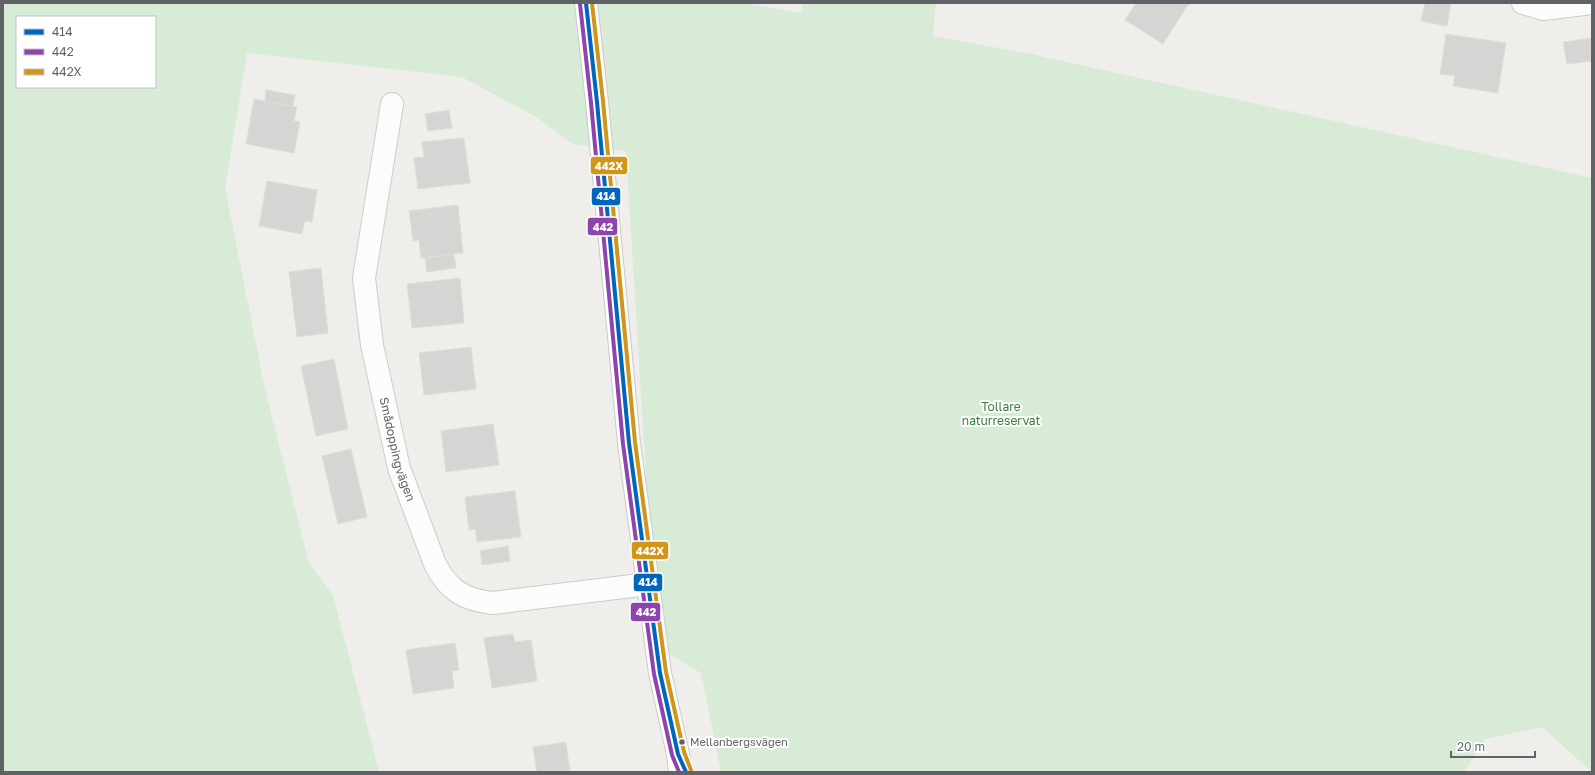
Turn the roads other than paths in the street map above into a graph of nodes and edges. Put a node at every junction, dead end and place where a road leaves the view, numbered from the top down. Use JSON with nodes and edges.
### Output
{"nodes":[{"id":1,"x":586,"y":3,"type":"edge"},
{"id":2,"x":1523,"y":3,"type":"edge"},
{"id":3,"x":1592,"y":3,"type":"edge"},
{"id":4,"x":392,"y":104,"type":"dead end"},
{"id":5,"x":648,"y":584,"type":"junction"},
{"id":6,"x":682,"y":766,"type":"edge"}],
"edges":[{"from":1,"to":5,"type":"street"},
{"from":2,"to":3,"type":"street"},
{"from":4,"to":5,"type":"street","name":"Smådoppingvägen"},
{"from":5,"to":6,"type":"street"}]}
